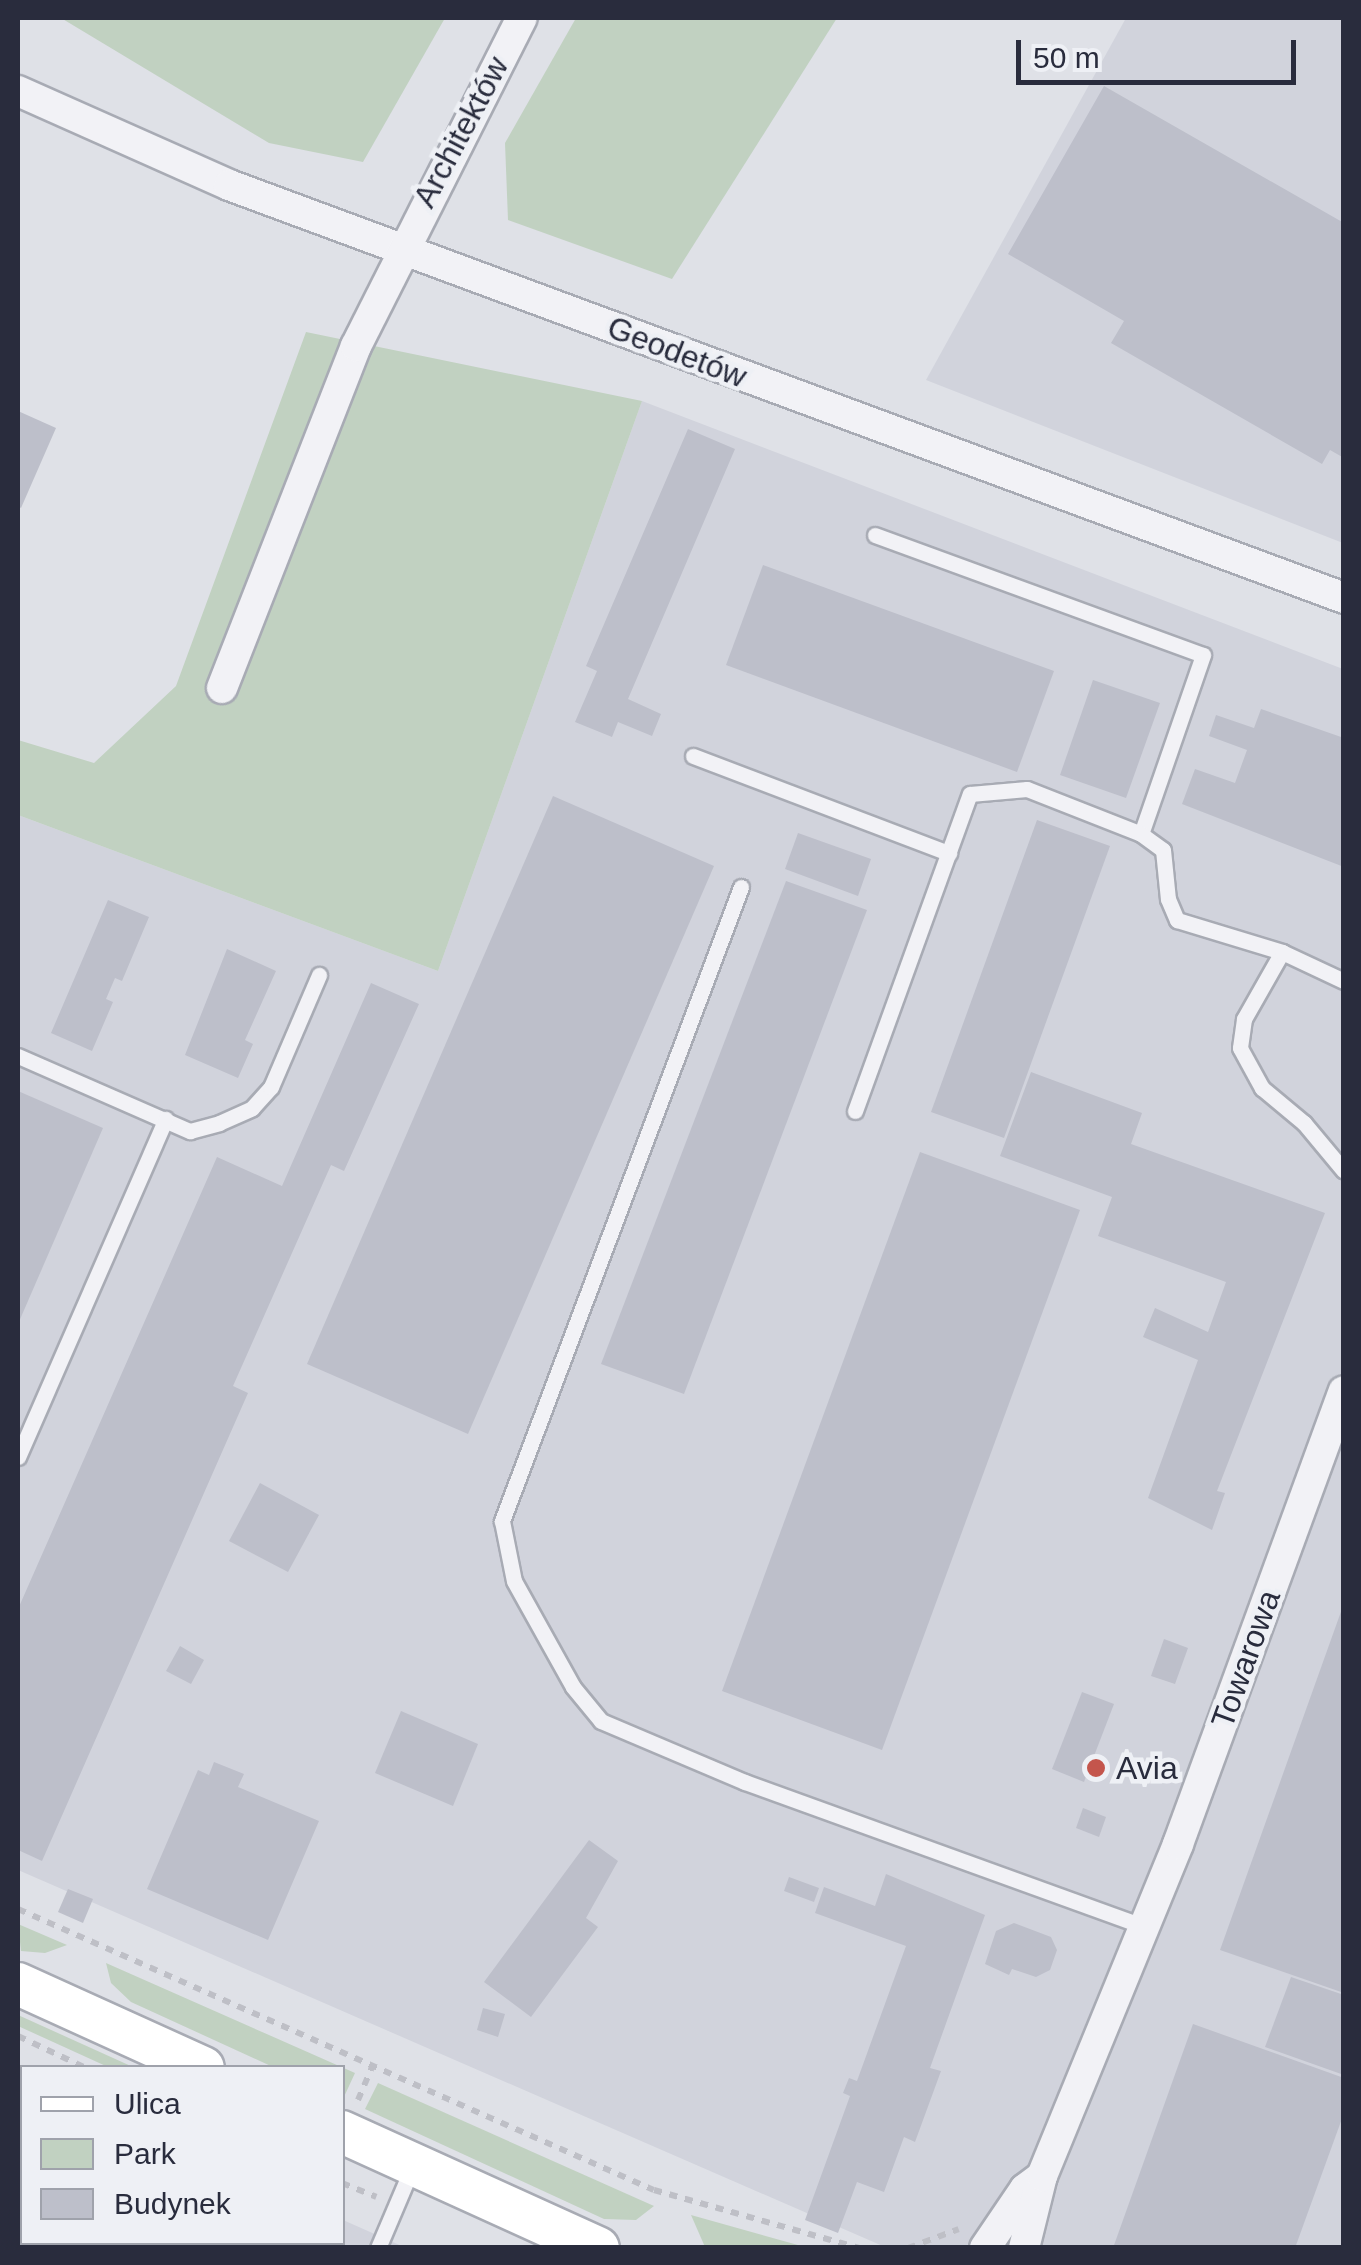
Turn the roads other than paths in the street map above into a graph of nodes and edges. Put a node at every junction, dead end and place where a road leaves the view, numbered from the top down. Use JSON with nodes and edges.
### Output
{"nodes":[{"id":1,"x":522,"y":18,"type":"edge"},
{"id":2,"x":18,"y":91,"type":"edge"},
{"id":3,"x":401,"y":248,"type":"junction"},
{"id":4,"x":875,"y":534,"type":"dead end"},
{"id":5,"x":1344,"y":598,"type":"edge"},
{"id":6,"x":222,"y":688,"type":"dead end"},
{"id":7,"x":693,"y":756,"type":"dead end"},
{"id":8,"x":1141,"y":834,"type":"junction"},
{"id":9,"x":949,"y":853,"type":"junction"},
{"id":10,"x":740,"y":887,"type":"dead end"},
{"id":11,"x":1282,"y":952,"type":"junction"},
{"id":12,"x":320,"y":975,"type":"dead end"},
{"id":13,"x":1344,"y":981,"type":"edge"},
{"id":14,"x":18,"y":1056,"type":"edge"},
{"id":15,"x":854,"y":1111,"type":"dead end"},
{"id":16,"x":166,"y":1120,"type":"junction"},
{"id":17,"x":1344,"y":1171,"type":"edge"},
{"id":18,"x":1344,"y":1391,"type":"edge"},
{"id":19,"x":18,"y":1457,"type":"edge"},
{"id":20,"x":1146,"y":1927,"type":"junction"},
{"id":21,"x":18,"y":1984,"type":"edge"},
{"id":22,"x":196,"y":2065,"type":"edge"},
{"id":23,"x":345,"y":2133,"type":"edge"},
{"id":24,"x":413,"y":2165,"type":"junction"},
{"id":25,"x":1042,"y":2176,"type":"junction"},
{"id":26,"x":378,"y":2248,"type":"edge"},
{"id":27,"x":598,"y":2248,"type":"edge"},
{"id":28,"x":985,"y":2248,"type":"edge"},
{"id":29,"x":1024,"y":2248,"type":"edge"}],
"edges":[{"from":1,"to":3,"type":"street","name":"Architektów"},
{"from":2,"to":3,"type":"street","name":"Geodetów"},
{"from":3,"to":5,"type":"street","name":"Geodetów"},
{"from":3,"to":6,"type":"street","name":"Architektów"},
{"from":4,"to":8,"type":"lane"},
{"from":7,"to":9,"type":"lane"},
{"from":8,"to":9,"type":"lane"},
{"from":8,"to":11,"type":"lane"},
{"from":9,"to":15,"type":"lane"},
{"from":10,"to":20,"type":"lane"},
{"from":11,"to":13,"type":"lane"},
{"from":11,"to":17,"type":"lane"},
{"from":12,"to":16,"type":"lane"},
{"from":14,"to":16,"type":"lane"},
{"from":16,"to":19,"type":"lane"},
{"from":18,"to":20,"type":"street","name":"Towarowa"},
{"from":20,"to":25,"type":"street","name":"Towarowa"},
{"from":21,"to":22,"type":"street"},
{"from":23,"to":24,"type":"street"},
{"from":24,"to":26,"type":"lane"},
{"from":24,"to":27,"type":"street"},
{"from":25,"to":28,"type":"street","name":"Towarowa"},
{"from":25,"to":29,"type":"street","name":"Towarowa"}]}
